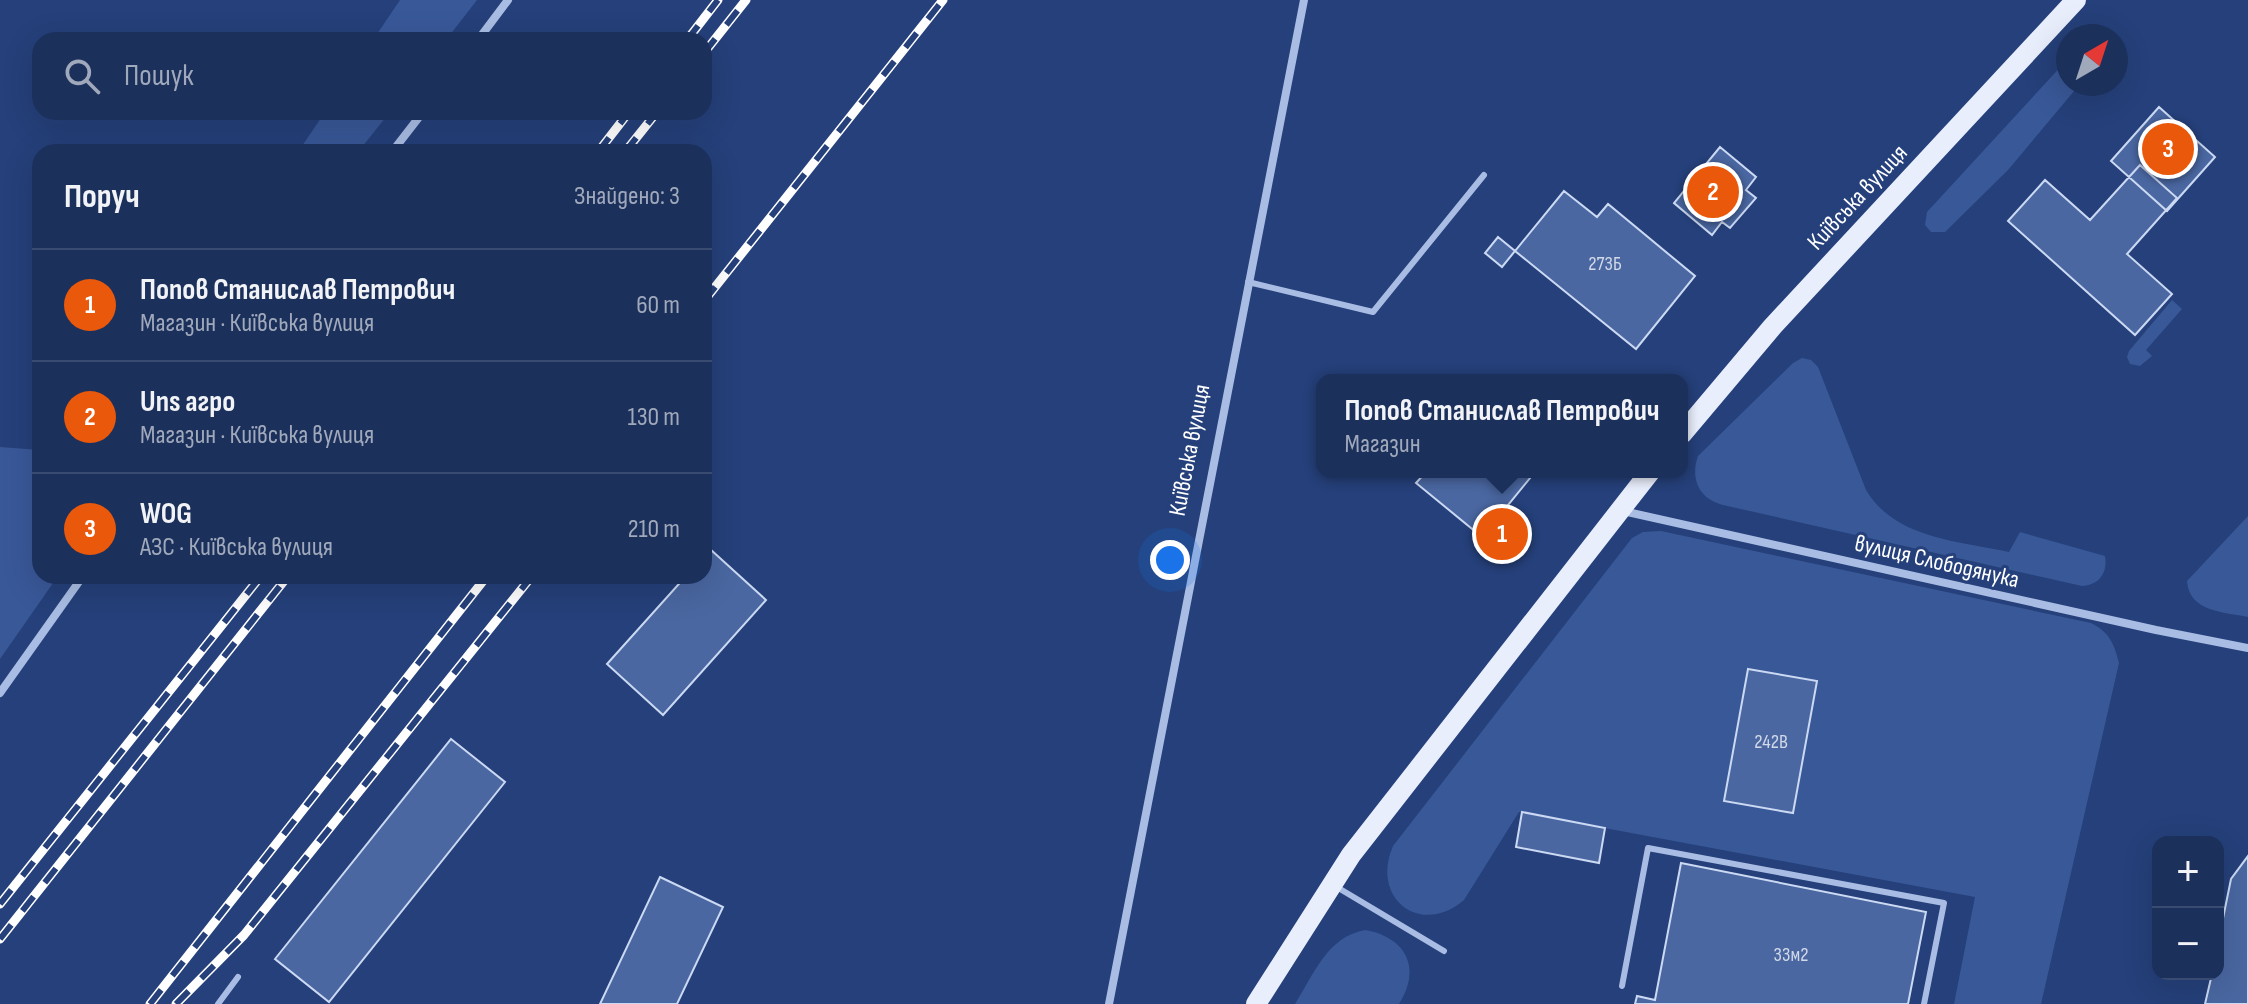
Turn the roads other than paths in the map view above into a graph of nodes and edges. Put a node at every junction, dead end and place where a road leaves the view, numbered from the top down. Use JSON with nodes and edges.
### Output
{"nodes":[{"id":1,"x":508,"y":0,"type":"edge"},
{"id":2,"x":1304,"y":0,"type":"edge"},
{"id":3,"x":2076,"y":0,"type":"edge"},
{"id":4,"x":484,"y":32,"type":"edge"},
{"id":5,"x":417,"y":120,"type":"edge"},
{"id":6,"x":398,"y":144,"type":"edge"},
{"id":7,"x":1484,"y":175,"type":"dead end"},
{"id":8,"x":1248,"y":282,"type":"junction"},
{"id":9,"x":1688,"y":427,"type":"edge"},
{"id":10,"x":1645,"y":478,"type":"edge"},
{"id":11,"x":1618,"y":510,"type":"junction"},
{"id":12,"x":77,"y":584,"type":"edge"},
{"id":13,"x":2248,"y":648,"type":"edge"},
{"id":14,"x":0,"y":693,"type":"edge"},
{"id":15,"x":1332,"y":884,"type":"junction"},
{"id":16,"x":1444,"y":951,"type":"dead end"},
{"id":17,"x":238,"y":977,"type":"dead end"},
{"id":18,"x":1622,"y":986,"type":"dead end"},
{"id":19,"x":218,"y":1004,"type":"edge"},
{"id":20,"x":1109,"y":1004,"type":"edge"},
{"id":21,"x":1256,"y":1004,"type":"edge"},
{"id":22,"x":1924,"y":1004,"type":"edge"}],
"edges":[{"from":1,"to":4,"type":"street"},
{"from":2,"to":8,"type":"street","name":"Київська вулиця"},
{"from":3,"to":9,"type":"main road","name":"Київська вулиця"},
{"from":5,"to":6,"type":"street"},
{"from":7,"to":8,"type":"lane"},
{"from":8,"to":20,"type":"street","name":"Київська вулиця"},
{"from":10,"to":11,"type":"main road"},
{"from":11,"to":13,"type":"street","name":"вулиця Слободянука"},
{"from":11,"to":15,"type":"main road"},
{"from":12,"to":14,"type":"street"},
{"from":15,"to":16,"type":"lane"},
{"from":15,"to":21,"type":"main road"},
{"from":17,"to":19,"type":"lane"},
{"from":18,"to":22,"type":"lane"}]}
